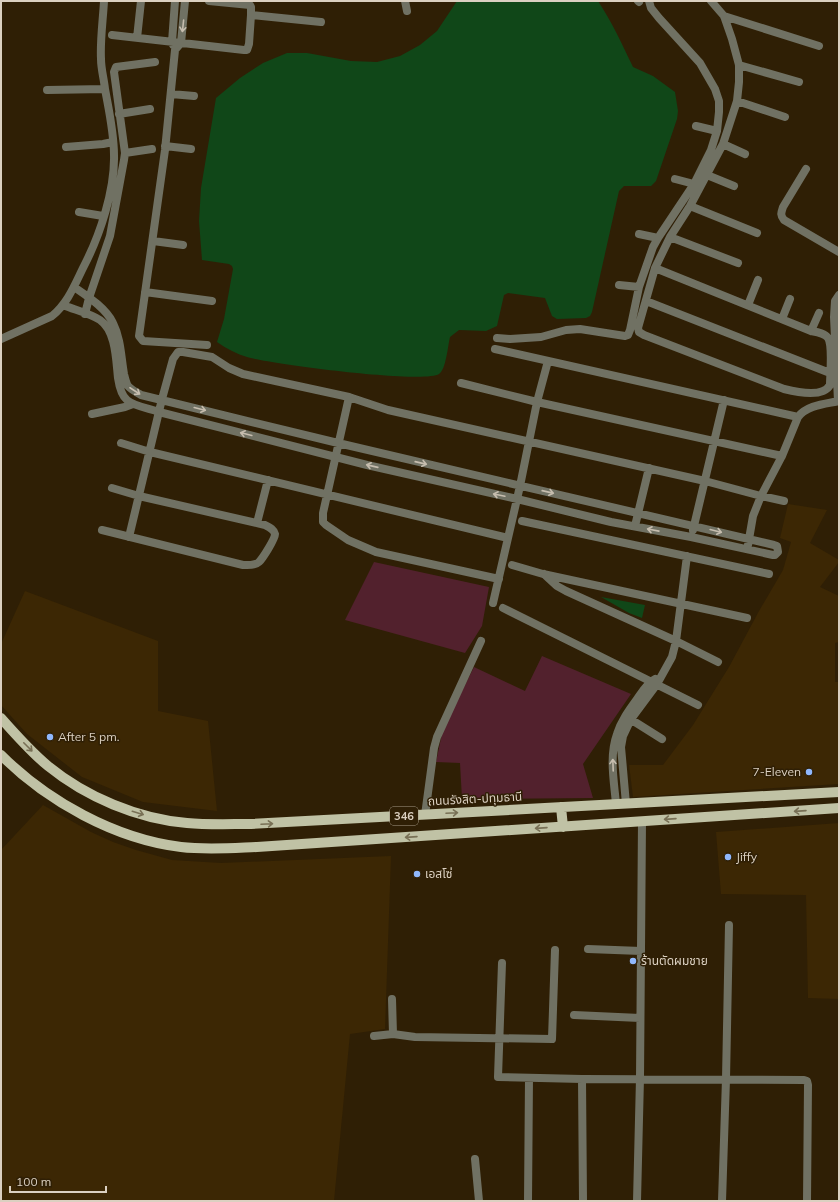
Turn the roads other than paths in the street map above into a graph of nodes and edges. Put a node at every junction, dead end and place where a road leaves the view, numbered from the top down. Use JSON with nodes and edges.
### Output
{"nodes":[{"id":1,"x":104,"y":1,"type":"edge"},
{"id":2,"x":142,"y":1,"type":"edge"},
{"id":3,"x":174,"y":1,"type":"edge"},
{"id":4,"x":185,"y":1,"type":"edge"},
{"id":5,"x":209,"y":1,"type":"edge"},
{"id":6,"x":405,"y":1,"type":"edge"},
{"id":7,"x":711,"y":1,"type":"edge"},
{"id":8,"x":644,"y":3,"type":"edge"},
{"id":9,"x":407,"y":11,"type":"dead end"},
{"id":10,"x":251,"y":15,"type":"junction"},
{"id":11,"x":724,"y":16,"type":"junction"},
{"id":12,"x":322,"y":22,"type":"dead end"},
{"id":13,"x":112,"y":35,"type":"dead end"},
{"id":14,"x":136,"y":38,"type":"junction"},
{"id":15,"x":172,"y":42,"type":"junction"},
{"id":16,"x":178,"y":46,"type":"junction"},
{"id":17,"x":819,"y":46,"type":"dead end"},
{"id":18,"x":155,"y":62,"type":"dead end"},
{"id":19,"x":739,"y":65,"type":"junction"},
{"id":20,"x":799,"y":82,"type":"dead end"},
{"id":21,"x":105,"y":89,"type":"junction"},
{"id":22,"x":47,"y":90,"type":"dead end"},
{"id":23,"x":171,"y":94,"type":"junction"},
{"id":24,"x":194,"y":96,"type":"dead end"},
{"id":25,"x":737,"y":101,"type":"junction"},
{"id":26,"x":150,"y":109,"type":"dead end"},
{"id":27,"x":119,"y":114,"type":"junction"},
{"id":28,"x":785,"y":117,"type":"dead end"},
{"id":29,"x":696,"y":126,"type":"dead end"},
{"id":30,"x":717,"y":131,"type":"junction"},
{"id":31,"x":113,"y":142,"type":"junction"},
{"id":32,"x":722,"y":144,"type":"junction"},
{"id":33,"x":165,"y":146,"type":"junction"},
{"id":34,"x":66,"y":147,"type":"dead end"},
{"id":35,"x":191,"y":148,"type":"dead end"},
{"id":36,"x":152,"y":149,"type":"dead end"},
{"id":37,"x":125,"y":153,"type":"junction"},
{"id":38,"x":745,"y":154,"type":"dead end"},
{"id":39,"x":806,"y":169,"type":"dead end"},
{"id":40,"x":707,"y":175,"type":"junction"},
{"id":41,"x":675,"y":179,"type":"dead end"},
{"id":42,"x":694,"y":184,"type":"junction"},
{"id":43,"x":734,"y":186,"type":"dead end"},
{"id":44,"x":690,"y":206,"type":"junction"},
{"id":45,"x":79,"y":212,"type":"dead end"},
{"id":46,"x":103,"y":216,"type":"junction"},
{"id":47,"x":757,"y":233,"type":"dead end"},
{"id":48,"x":639,"y":234,"type":"dead end"},
{"id":49,"x":670,"y":237,"type":"junction"},
{"id":50,"x":658,"y":238,"type":"junction"},
{"id":51,"x":153,"y":241,"type":"junction"},
{"id":52,"x":183,"y":245,"type":"dead end"},
{"id":53,"x":839,"y":252,"type":"edge"},
{"id":54,"x":738,"y":263,"type":"dead end"},
{"id":55,"x":655,"y":268,"type":"junction"},
{"id":56,"x":758,"y":280,"type":"dead end"},
{"id":57,"x":619,"y":285,"type":"dead end"},
{"id":58,"x":74,"y":287,"type":"junction"},
{"id":59,"x":639,"y":287,"type":"junction"},
{"id":60,"x":145,"y":292,"type":"junction"},
{"id":61,"x":839,"y":295,"type":"edge"},
{"id":62,"x":89,"y":298,"type":"junction"},
{"id":63,"x":790,"y":299,"type":"dead end"},
{"id":64,"x":212,"y":301,"type":"dead end"},
{"id":65,"x":646,"y":301,"type":"junction"},
{"id":66,"x":748,"y":305,"type":"junction"},
{"id":67,"x":63,"y":306,"type":"junction"},
{"id":68,"x":819,"y":313,"type":"dead end"},
{"id":69,"x":85,"y":314,"type":"junction"},
{"id":70,"x":782,"y":319,"type":"junction"},
{"id":71,"x":811,"y":331,"type":"junction"},
{"id":72,"x":497,"y":338,"type":"dead end"},
{"id":73,"x":1,"y":339,"type":"edge"},
{"id":74,"x":207,"y":345,"type":"dead end"},
{"id":75,"x":495,"y":349,"type":"dead end"},
{"id":76,"x":548,"y":361,"type":"junction"},
{"id":77,"x":830,"y":373,"type":"junction"},
{"id":78,"x":461,"y":383,"type":"dead end"},
{"id":79,"x":349,"y":397,"type":"junction"},
{"id":80,"x":162,"y":399,"type":"junction"},
{"id":81,"x":724,"y":400,"type":"junction"},
{"id":82,"x":838,"y":401,"type":"edge"},
{"id":83,"x":538,"y":402,"type":"junction"},
{"id":84,"x":132,"y":404,"type":"junction"},
{"id":85,"x":159,"y":412,"type":"junction"},
{"id":86,"x":92,"y":414,"type":"dead end"},
{"id":87,"x":798,"y":417,"type":"junction"},
{"id":88,"x":714,"y":441,"type":"junction"},
{"id":89,"x":529,"y":442,"type":"junction"},
{"id":90,"x":121,"y":443,"type":"dead end"},
{"id":91,"x":338,"y":443,"type":"junction"},
{"id":92,"x":150,"y":452,"type":"junction"},
{"id":93,"x":782,"y":456,"type":"junction"},
{"id":94,"x":335,"y":457,"type":"junction"},
{"id":95,"x":649,"y":468,"type":"junction"},
{"id":96,"x":457,"y":471,"type":"junction"},
{"id":97,"x":268,"y":480,"type":"junction"},
{"id":98,"x":705,"y":481,"type":"junction"},
{"id":99,"x":454,"y":485,"type":"junction"},
{"id":100,"x":520,"y":486,"type":"junction"},
{"id":101,"x":112,"y":488,"type":"dead end"},
{"id":102,"x":326,"y":494,"type":"junction"},
{"id":103,"x":139,"y":496,"type":"junction"},
{"id":104,"x":761,"y":496,"type":"junction"},
{"id":105,"x":517,"y":499,"type":"junction"},
{"id":106,"x":580,"y":500,"type":"junction"},
{"id":107,"x":784,"y":501,"type":"dead end"},
{"id":108,"x":638,"y":513,"type":"junction"},
{"id":109,"x":577,"y":514,"type":"junction"},
{"id":110,"x":522,"y":521,"type":"dead end"},
{"id":111,"x":256,"y":523,"type":"junction"},
{"id":112,"x":635,"y":526,"type":"junction"},
{"id":113,"x":694,"y":526,"type":"junction"},
{"id":114,"x":102,"y":530,"type":"dead end"},
{"id":115,"x":129,"y":537,"type":"junction"},
{"id":116,"x":691,"y":537,"type":"junction"},
{"id":117,"x":508,"y":538,"type":"junction"},
{"id":118,"x":748,"y":539,"type":"junction"},
{"id":119,"x":747,"y":549,"type":"junction"},
{"id":120,"x":687,"y":556,"type":"junction"},
{"id":121,"x":512,"y":565,"type":"dead end"},
{"id":122,"x":543,"y":574,"type":"junction"},
{"id":123,"x":769,"y":574,"type":"dead end"},
{"id":124,"x":499,"y":579,"type":"junction"},
{"id":125,"x":493,"y":603,"type":"dead end"},
{"id":126,"x":681,"y":603,"type":"junction"},
{"id":127,"x":503,"y":608,"type":"dead end"},
{"id":128,"x":747,"y":618,"type":"dead end"},
{"id":129,"x":481,"y":641,"type":"dead end"},
{"id":130,"x":676,"y":641,"type":"junction"},
{"id":131,"x":718,"y":662,"type":"dead end"},
{"id":132,"x":654,"y":683,"type":"junction"},
{"id":133,"x":698,"y":705,"type":"dead end"},
{"id":134,"x":628,"y":717,"type":"junction"},
{"id":135,"x":1,"y":718,"type":"edge"},
{"id":136,"x":662,"y":739,"type":"dead end"},
{"id":137,"x":1,"y":754,"type":"edge"},
{"id":138,"x":839,"y":792,"type":"edge"},
{"id":139,"x":621,"y":804,"type":"junction"},
{"id":140,"x":562,"y":807,"type":"junction"},
{"id":141,"x":839,"y":808,"type":"edge"},
{"id":142,"x":424,"y":815,"type":"junction"},
{"id":143,"x":642,"y":821,"type":"junction"},
{"id":144,"x":563,"y":826,"type":"junction"},
{"id":145,"x":729,"y":925,"type":"dead end"},
{"id":146,"x":588,"y":949,"type":"dead end"},
{"id":147,"x":554,"y":950,"type":"dead end"},
{"id":148,"x":641,"y":951,"type":"junction"},
{"id":149,"x":502,"y":963,"type":"dead end"},
{"id":150,"x":392,"y":999,"type":"dead end"},
{"id":151,"x":574,"y":1015,"type":"dead end"},
{"id":152,"x":640,"y":1018,"type":"junction"},
{"id":153,"x":393,"y":1034,"type":"junction"},
{"id":154,"x":374,"y":1036,"type":"dead end"},
{"id":155,"x":499,"y":1038,"type":"junction"},
{"id":156,"x":529,"y":1078,"type":"junction"},
{"id":157,"x":640,"y":1078,"type":"junction"},
{"id":158,"x":582,"y":1079,"type":"junction"},
{"id":159,"x":726,"y":1079,"type":"junction"},
{"id":160,"x":475,"y":1159,"type":"dead end"},
{"id":161,"x":479,"y":1201,"type":"edge"},
{"id":162,"x":528,"y":1201,"type":"edge"},
{"id":163,"x":582,"y":1201,"type":"edge"},
{"id":164,"x":637,"y":1201,"type":"edge"},
{"id":165,"x":722,"y":1201,"type":"edge"},
{"id":166,"x":807,"y":1201,"type":"edge"}],
"edges":[{"from":1,"to":21,"type":"street"},
{"from":2,"to":14,"type":"street"},
{"from":3,"to":15,"type":"street"},
{"from":4,"to":16,"type":"street","one_way":true},
{"from":5,"to":10,"type":"street"},
{"from":6,"to":9,"type":"street"},
{"from":7,"to":11,"type":"street"},
{"from":8,"to":30,"type":"street"},
{"from":10,"to":12,"type":"street"},
{"from":10,"to":16,"type":"street"},
{"from":11,"to":17,"type":"street"},
{"from":11,"to":19,"type":"street"},
{"from":13,"to":14,"type":"street"},
{"from":14,"to":15,"type":"street"},
{"from":15,"to":16,"type":"street"},
{"from":16,"to":23,"type":"street"},
{"from":18,"to":27,"type":"street"},
{"from":19,"to":20,"type":"street"},
{"from":19,"to":25,"type":"street"},
{"from":21,"to":22,"type":"street"},
{"from":21,"to":31,"type":"street"},
{"from":23,"to":24,"type":"street"},
{"from":23,"to":33,"type":"street"},
{"from":25,"to":28,"type":"street"},
{"from":25,"to":32,"type":"street"},
{"from":26,"to":27,"type":"street"},
{"from":27,"to":37,"type":"street"},
{"from":29,"to":30,"type":"street"},
{"from":30,"to":42,"type":"street"},
{"from":31,"to":34,"type":"street"},
{"from":31,"to":46,"type":"street"},
{"from":32,"to":38,"type":"street"},
{"from":32,"to":40,"type":"street"},
{"from":33,"to":35,"type":"street"},
{"from":33,"to":51,"type":"street"},
{"from":36,"to":37,"type":"street"},
{"from":37,"to":62,"type":"street"},
{"from":39,"to":53,"type":"street"},
{"from":40,"to":43,"type":"street"},
{"from":40,"to":44,"type":"street"},
{"from":41,"to":42,"type":"street"},
{"from":42,"to":50,"type":"street"},
{"from":44,"to":47,"type":"street"},
{"from":44,"to":49,"type":"street"},
{"from":45,"to":46,"type":"street"},
{"from":46,"to":58,"type":"street"},
{"from":48,"to":50,"type":"street"},
{"from":49,"to":54,"type":"street"},
{"from":49,"to":55,"type":"street"},
{"from":50,"to":59,"type":"street"},
{"from":51,"to":52,"type":"street"},
{"from":51,"to":60,"type":"street"},
{"from":55,"to":65,"type":"street"},
{"from":55,"to":66,"type":"street"},
{"from":56,"to":66,"type":"street"},
{"from":57,"to":59,"type":"street"},
{"from":58,"to":62,"type":"street"},
{"from":58,"to":67,"type":"street"},
{"from":59,"to":72,"type":"street"},
{"from":60,"to":64,"type":"street"},
{"from":60,"to":74,"type":"street"},
{"from":61,"to":82,"type":"street"},
{"from":62,"to":69,"type":"street"},
{"from":62,"to":80,"type":"street","one_way":true},
{"from":63,"to":70,"type":"street"},
{"from":65,"to":77,"type":"street"},
{"from":65,"to":77,"type":"street"},
{"from":66,"to":70,"type":"street"},
{"from":67,"to":69,"type":"street"},
{"from":67,"to":73,"type":"street"},
{"from":68,"to":71,"type":"street"},
{"from":69,"to":84,"type":"street"},
{"from":70,"to":71,"type":"street"},
{"from":71,"to":77,"type":"street"},
{"from":75,"to":76,"type":"street"},
{"from":76,"to":81,"type":"street"},
{"from":76,"to":83,"type":"street"},
{"from":78,"to":83,"type":"street"},
{"from":79,"to":80,"type":"street"},
{"from":79,"to":89,"type":"street"},
{"from":79,"to":91,"type":"street"},
{"from":80,"to":85,"type":"street"},
{"from":80,"to":91,"type":"street","one_way":true},
{"from":81,"to":87,"type":"street"},
{"from":81,"to":88,"type":"street"},
{"from":82,"to":87,"type":"street"},
{"from":83,"to":88,"type":"street"},
{"from":83,"to":89,"type":"street"},
{"from":84,"to":85,"type":"street"},
{"from":84,"to":86,"type":"street"},
{"from":85,"to":92,"type":"street"},
{"from":94,"to":85,"type":"street","one_way":true},
{"from":87,"to":93,"type":"street"},
{"from":88,"to":93,"type":"street"},
{"from":88,"to":98,"type":"street"},
{"from":89,"to":95,"type":"street"},
{"from":89,"to":100,"type":"street"},
{"from":90,"to":92,"type":"street"},
{"from":91,"to":94,"type":"street"},
{"from":91,"to":96,"type":"street","one_way":true},
{"from":92,"to":97,"type":"street"},
{"from":92,"to":103,"type":"street"},
{"from":93,"to":104,"type":"street"},
{"from":99,"to":94,"type":"street","one_way":true},
{"from":94,"to":102,"type":"street"},
{"from":95,"to":98,"type":"street"},
{"from":95,"to":108,"type":"street"},
{"from":96,"to":99,"type":"street"},
{"from":96,"to":100,"type":"street"},
{"from":97,"to":102,"type":"street"},
{"from":97,"to":111,"type":"street"},
{"from":98,"to":104,"type":"street"},
{"from":98,"to":113,"type":"street"},
{"from":105,"to":99,"type":"street","one_way":true},
{"from":100,"to":105,"type":"street"},
{"from":100,"to":106,"type":"street","one_way":true},
{"from":101,"to":103,"type":"street"},
{"from":102,"to":117,"type":"street"},
{"from":102,"to":124,"type":"street"},
{"from":103,"to":111,"type":"street"},
{"from":103,"to":115,"type":"street"},
{"from":104,"to":107,"type":"street"},
{"from":104,"to":118,"type":"street"},
{"from":105,"to":109,"type":"street"},
{"from":105,"to":117,"type":"street"},
{"from":106,"to":108,"type":"street"},
{"from":106,"to":109,"type":"street"},
{"from":108,"to":112,"type":"street"},
{"from":108,"to":113,"type":"street"},
{"from":109,"to":112,"type":"street"},
{"from":110,"to":120,"type":"street"},
{"from":111,"to":115,"type":"street"},
{"from":116,"to":112,"type":"street","one_way":true},
{"from":113,"to":116,"type":"street"},
{"from":113,"to":118,"type":"street","one_way":true},
{"from":114,"to":115,"type":"street"},
{"from":116,"to":119,"type":"street"},
{"from":117,"to":124,"type":"street"},
{"from":118,"to":119,"type":"street"},
{"from":118,"to":119,"type":"street"},
{"from":120,"to":123,"type":"street"},
{"from":120,"to":126,"type":"street"},
{"from":121,"to":122,"type":"street"},
{"from":122,"to":126,"type":"street"},
{"from":122,"to":130,"type":"street"},
{"from":124,"to":125,"type":"street"},
{"from":126,"to":128,"type":"street"},
{"from":126,"to":130,"type":"street"},
{"from":127,"to":132,"type":"street"},
{"from":129,"to":142,"type":"street"},
{"from":130,"to":131,"type":"street"},
{"from":130,"to":132,"type":"street"},
{"from":132,"to":133,"type":"street"},
{"from":132,"to":134,"type":"street"},
{"from":134,"to":136,"type":"street"},
{"from":134,"to":139,"type":"street"},
{"from":135,"to":142,"type":"main road","name":"ถนนรังสิต-ปทุมธานี","number":"346","one_way":true},
{"from":144,"to":137,"type":"main road","number":"346","one_way":true},
{"from":138,"to":139,"type":"main road","name":"ถนนรังสิต-ปทุมธานี","number":"346"},
{"from":139,"to":140,"type":"main road","name":"ถนนรังสิต-ปทุมธานี","number":"346"},
{"from":142,"to":140,"type":"main road","name":"ถนนรังสิต-ปทุมธานี","number":"346","one_way":true},
{"from":140,"to":144,"type":"main road"},
{"from":141,"to":143,"type":"main road","number":"346","one_way":true},
{"from":143,"to":144,"type":"main road","number":"346"},
{"from":143,"to":148,"type":"street"},
{"from":145,"to":159,"type":"street"},
{"from":146,"to":148,"type":"street"},
{"from":147,"to":155,"type":"street"},
{"from":148,"to":152,"type":"street"},
{"from":149,"to":155,"type":"street"},
{"from":150,"to":153,"type":"street"},
{"from":151,"to":152,"type":"street"},
{"from":152,"to":157,"type":"street"},
{"from":153,"to":154,"type":"street"},
{"from":153,"to":155,"type":"street"},
{"from":155,"to":156,"type":"street"},
{"from":156,"to":158,"type":"street"},
{"from":156,"to":162,"type":"street"},
{"from":157,"to":158,"type":"street"},
{"from":157,"to":159,"type":"street"},
{"from":157,"to":164,"type":"street"},
{"from":158,"to":163,"type":"street"},
{"from":159,"to":165,"type":"street"},
{"from":159,"to":166,"type":"street"},
{"from":160,"to":161,"type":"street"}]}
